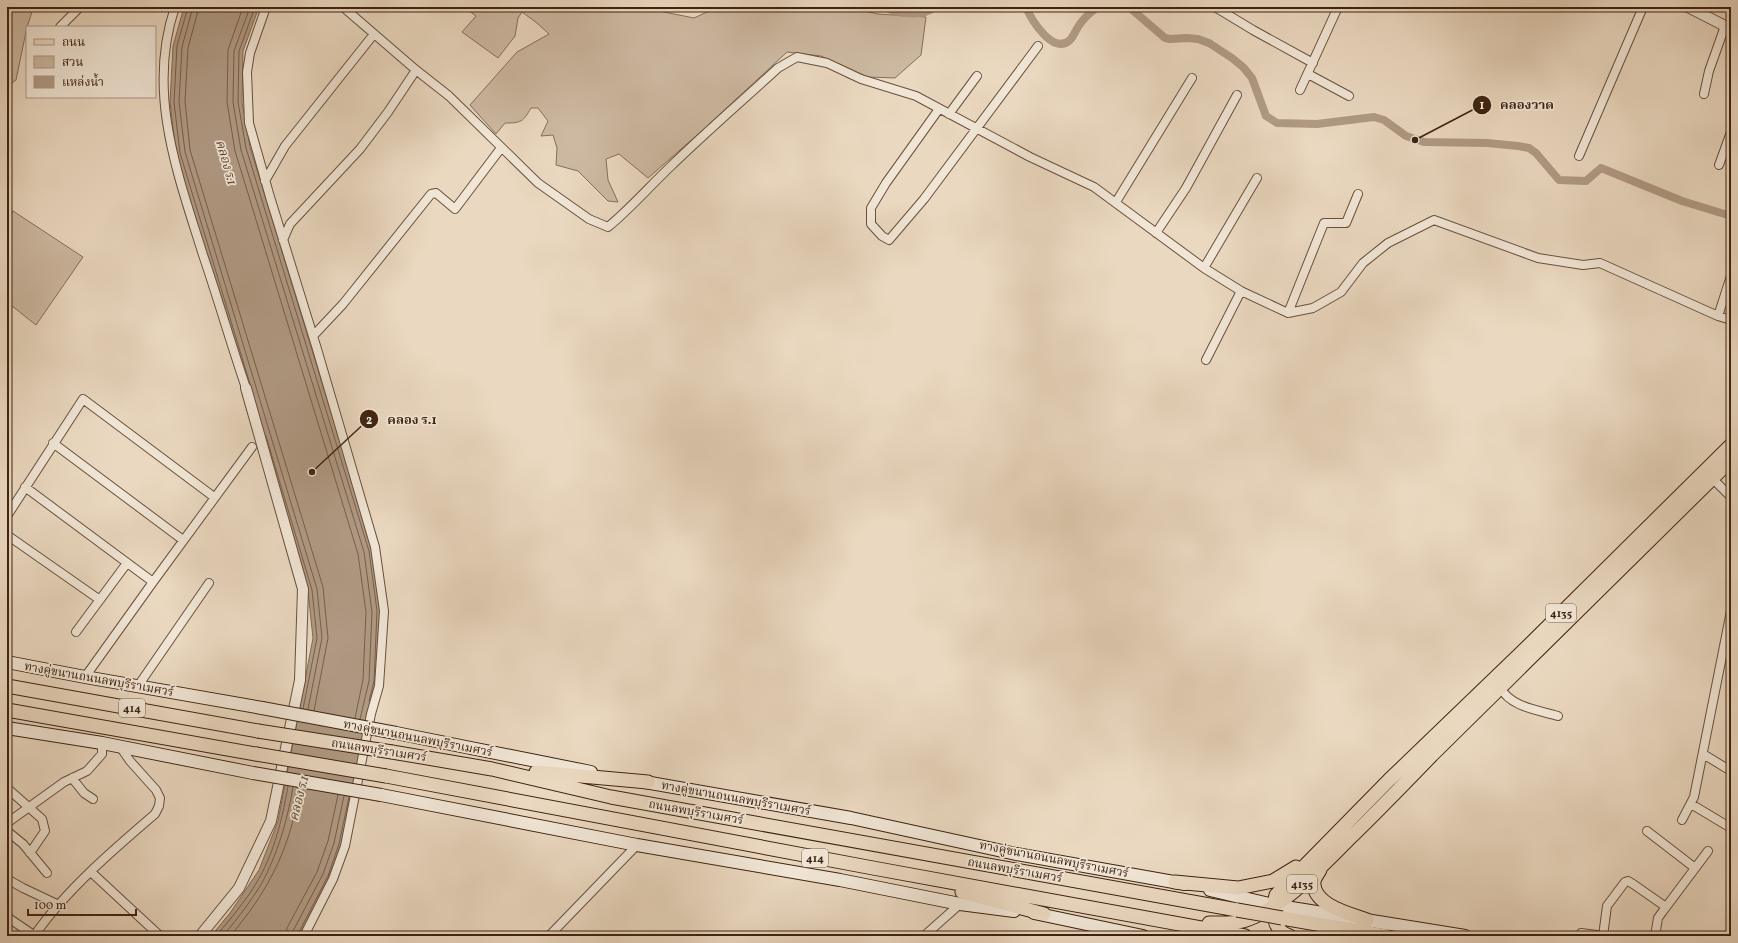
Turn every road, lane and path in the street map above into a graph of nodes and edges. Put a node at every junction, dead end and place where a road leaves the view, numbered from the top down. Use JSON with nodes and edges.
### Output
{"nodes":[{"id":1,"x":80,"y":7,"type":"edge"},
{"id":2,"x":175,"y":7,"type":"edge"},
{"id":3,"x":266,"y":7,"type":"edge"},
{"id":4,"x":343,"y":7,"type":"edge"},
{"id":5,"x":1216,"y":7,"type":"edge"},
{"id":6,"x":1338,"y":7,"type":"edge"},
{"id":7,"x":1643,"y":7,"type":"edge"},
{"id":8,"x":1688,"y":7,"type":"edge"},
{"id":9,"x":61,"y":26,"type":"edge"},
{"id":10,"x":1728,"y":28,"type":"edge"},
{"id":11,"x":374,"y":34,"type":"junction"},
{"id":12,"x":1038,"y":46,"type":"dead end"},
{"id":13,"x":1313,"y":63,"type":"junction"},
{"id":14,"x":416,"y":70,"type":"junction"},
{"id":15,"x":1308,"y":74,"type":"junction"},
{"id":16,"x":976,"y":76,"type":"dead end"},
{"id":17,"x":1192,"y":78,"type":"dead end"},
{"id":18,"x":1300,"y":90,"type":"dead end"},
{"id":19,"x":1704,"y":94,"type":"dead end"},
{"id":20,"x":1237,"y":95,"type":"dead end"},
{"id":21,"x":1349,"y":96,"type":"dead end"},
{"id":22,"x":939,"y":109,"type":"junction"},
{"id":23,"x":949,"y":114,"type":"junction"},
{"id":24,"x":976,"y":128,"type":"junction"},
{"id":25,"x":1731,"y":132,"type":"edge"},
{"id":26,"x":501,"y":148,"type":"junction"},
{"id":27,"x":1578,"y":156,"type":"dead end"},
{"id":28,"x":1719,"y":165,"type":"dead end"},
{"id":29,"x":1257,"y":178,"type":"dead end"},
{"id":30,"x":265,"y":181,"type":"junction"},
{"id":31,"x":1358,"y":194,"type":"dead end"},
{"id":32,"x":1116,"y":202,"type":"junction"},
{"id":33,"x":1156,"y":233,"type":"junction"},
{"id":34,"x":283,"y":240,"type":"junction"},
{"id":35,"x":1204,"y":268,"type":"junction"},
{"id":36,"x":1731,"y":276,"type":"edge"},
{"id":37,"x":1241,"y":291,"type":"junction"},
{"id":38,"x":1288,"y":313,"type":"junction"},
{"id":39,"x":1718,"y":316,"type":"junction"},
{"id":40,"x":1731,"y":320,"type":"edge"},
{"id":41,"x":313,"y":336,"type":"junction"},
{"id":42,"x":1206,"y":360,"type":"dead end"},
{"id":43,"x":246,"y":388,"type":"joint"},
{"id":44,"x":53,"y":443,"type":"junction"},
{"id":45,"x":1731,"y":445,"type":"edge"},
{"id":46,"x":252,"y":447,"type":"dead end"},
{"id":47,"x":1731,"y":460,"type":"edge"},
{"id":48,"x":1712,"y":478,"type":"junction"},
{"id":49,"x":25,"y":487,"type":"junction"},
{"id":50,"x":214,"y":497,"type":"junction"},
{"id":51,"x":1731,"y":497,"type":"edge"},
{"id":52,"x":7,"y":516,"type":"edge"},
{"id":53,"x":7,"y":535,"type":"edge"},
{"id":54,"x":183,"y":540,"type":"junction"},
{"id":55,"x":127,"y":563,"type":"junction"},
{"id":56,"x":153,"y":582,"type":"junction"},
{"id":57,"x":209,"y":583,"type":"dead end"},
{"id":58,"x":100,"y":600,"type":"junction"},
{"id":59,"x":1731,"y":611,"type":"edge"},
{"id":60,"x":76,"y":632,"type":"dead end"},
{"id":61,"x":7,"y":662,"type":"edge"},
{"id":62,"x":85,"y":677,"type":"junction"},
{"id":63,"x":7,"y":686,"type":"edge"},
{"id":64,"x":138,"y":686,"type":"junction"},
{"id":65,"x":1500,"y":687,"type":"junction"},
{"id":66,"x":7,"y":710,"type":"edge"},
{"id":67,"x":1558,"y":716,"type":"dead end"},
{"id":68,"x":7,"y":728,"type":"edge"},
{"id":69,"x":102,"y":743,"type":"junction"},
{"id":70,"x":121,"y":748,"type":"junction"},
{"id":71,"x":1703,"y":754,"type":"junction"},
{"id":72,"x":492,"y":769,"type":"junction"},
{"id":73,"x":1731,"y":771,"type":"edge"},
{"id":74,"x":72,"y":778,"type":"junction"},
{"id":75,"x":648,"y":782,"type":"junction"},
{"id":76,"x":7,"y":788,"type":"edge"},
{"id":77,"x":611,"y":797,"type":"junction"},
{"id":78,"x":93,"y":800,"type":"dead end"},
{"id":79,"x":1691,"y":804,"type":"junction"},
{"id":80,"x":28,"y":808,"type":"junction"},
{"id":81,"x":606,"y":819,"type":"junction"},
{"id":82,"x":1682,"y":820,"type":"dead end"},
{"id":83,"x":7,"y":823,"type":"edge"},
{"id":84,"x":1731,"y":828,"type":"edge"},
{"id":85,"x":7,"y":831,"type":"edge"},
{"id":86,"x":1647,"y":831,"type":"dead end"},
{"id":87,"x":637,"y":845,"type":"junction"},
{"id":88,"x":1708,"y":851,"type":"dead end"},
{"id":89,"x":30,"y":853,"type":"junction"},
{"id":90,"x":1316,"y":862,"type":"junction"},
{"id":91,"x":873,"y":868,"type":"junction"},
{"id":92,"x":1695,"y":868,"type":"junction"},
{"id":93,"x":47,"y":872,"type":"dead end"},
{"id":94,"x":91,"y":872,"type":"junction"},
{"id":95,"x":7,"y":879,"type":"edge"},
{"id":96,"x":1175,"y":882,"type":"junction"},
{"id":97,"x":960,"y":904,"type":"junction"},
{"id":98,"x":59,"y":905,"type":"junction"},
{"id":99,"x":1274,"y":905,"type":"junction"},
{"id":100,"x":1666,"y":907,"type":"junction"},
{"id":101,"x":1044,"y":914,"type":"junction"},
{"id":102,"x":7,"y":917,"type":"edge"},
{"id":103,"x":1367,"y":920,"type":"junction"},
{"id":104,"x":1179,"y":924,"type":"junction"},
{"id":105,"x":34,"y":936,"type":"edge"},
{"id":106,"x":160,"y":936,"type":"edge"},
{"id":107,"x":200,"y":936,"type":"edge"},
{"id":108,"x":304,"y":936,"type":"edge"},
{"id":109,"x":549,"y":936,"type":"edge"},
{"id":110,"x":924,"y":936,"type":"edge"},
{"id":111,"x":1143,"y":936,"type":"edge"},
{"id":112,"x":1244,"y":936,"type":"edge"},
{"id":113,"x":1290,"y":936,"type":"edge"},
{"id":114,"x":1386,"y":936,"type":"edge"},
{"id":115,"x":1465,"y":936,"type":"edge"},
{"id":116,"x":1579,"y":936,"type":"edge"},
{"id":117,"x":1603,"y":936,"type":"edge"},
{"id":118,"x":1655,"y":936,"type":"edge"}],
"edges":[{"from":1,"to":9,"type":"street"},
{"from":2,"to":43,"type":"street"},
{"from":3,"to":30,"type":"street"},
{"from":4,"to":11,"type":"street"},
{"from":5,"to":13,"type":"street"},
{"from":6,"to":13,"type":"street"},
{"from":7,"to":27,"type":"street"},
{"from":8,"to":10,"type":"street"},
{"from":10,"to":19,"type":"street"},
{"from":11,"to":14,"type":"street"},
{"from":11,"to":30,"type":"street"},
{"from":12,"to":24,"type":"street"},
{"from":13,"to":15,"type":"street"},
{"from":14,"to":26,"type":"street"},
{"from":14,"to":34,"type":"street"},
{"from":15,"to":18,"type":"street"},
{"from":15,"to":21,"type":"street"},
{"from":16,"to":23,"type":"street"},
{"from":17,"to":32,"type":"street"},
{"from":20,"to":33,"type":"street"},
{"from":22,"to":23,"type":"street"},
{"from":22,"to":24,"type":"street"},
{"from":22,"to":26,"type":"street"},
{"from":23,"to":24,"type":"street"},
{"from":24,"to":32,"type":"street"},
{"from":25,"to":28,"type":"street"},
{"from":26,"to":41,"type":"street"},
{"from":29,"to":35,"type":"street"},
{"from":30,"to":34,"type":"street"},
{"from":31,"to":38,"type":"street"},
{"from":32,"to":33,"type":"street"},
{"from":33,"to":35,"type":"street"},
{"from":34,"to":41,"type":"street"},
{"from":35,"to":37,"type":"street"},
{"from":36,"to":39,"type":"street"},
{"from":37,"to":38,"type":"street"},
{"from":37,"to":42,"type":"street"},
{"from":38,"to":39,"type":"street"},
{"from":39,"to":40,"type":"street"},
{"from":41,"to":108,"type":"street"},
{"from":43,"to":107,"type":"street"},
{"from":44,"to":49,"type":"street"},
{"from":44,"to":50,"type":"street"},
{"from":44,"to":54,"type":"street"},
{"from":45,"to":90,"type":"main road","number":"4135"},
{"from":46,"to":50,"type":"street"},
{"from":47,"to":48,"type":"main road","number":"4135"},
{"from":48,"to":51,"type":"street"},
{"from":48,"to":65,"type":"main road","number":"4135"},
{"from":49,"to":52,"type":"street"},
{"from":49,"to":55,"type":"street"},
{"from":50,"to":54,"type":"street"},
{"from":53,"to":58,"type":"street"},
{"from":54,"to":56,"type":"street"},
{"from":55,"to":56,"type":"street"},
{"from":55,"to":58,"type":"street"},
{"from":56,"to":62,"type":"street"},
{"from":57,"to":64,"type":"street"},
{"from":58,"to":60,"type":"street"},
{"from":59,"to":71,"type":"street"},
{"from":61,"to":62,"type":"main road","name":"ทางคู่ขนานถนนลพบุรีราเมศวร์","number":"414"},
{"from":62,"to":64,"type":"main road","name":"ทางคู่ขนานถนนลพบุรีราเมศวร์","number":"414"},
{"from":63,"to":72,"type":"main road","name":"ถนนลพบุรีราเมศวร์","number":"414","bridge":true},
{"from":64,"to":75,"type":"main road","name":"ทางคู่ขนานถนนลพบุรีราเมศวร์","number":"414","bridge":true},
{"from":65,"to":67,"type":"street"},
{"from":65,"to":90,"type":"main road","number":"4135"},
{"from":66,"to":81,"type":"main road","name":"ถนนลพบุรีราเมศวร์","number":"414","bridge":true},
{"from":68,"to":69,"type":"main road","number":"414"},
{"from":69,"to":70,"type":"main road","number":"414"},
{"from":69,"to":74,"type":"street"},
{"from":70,"to":87,"type":"main road","number":"414","bridge":true},
{"from":70,"to":94,"type":"street"},
{"from":71,"to":73,"type":"street"},
{"from":71,"to":79,"type":"street"},
{"from":72,"to":75,"type":"main road"},
{"from":72,"to":77,"type":"main road","name":"ถนนลพบุรีราเมศวร์","number":"414"},
{"from":74,"to":78,"type":"street"},
{"from":74,"to":80,"type":"street"},
{"from":75,"to":96,"type":"main road","name":"ทางคู่ขนานถนนลพบุรีราเมศวร์","number":"414"},
{"from":76,"to":80,"type":"street"},
{"from":77,"to":81,"type":"main road"},
{"from":77,"to":114,"type":"main road","name":"ถนนลพบุรีราเมศวร์","number":"414","bridge":true},
{"from":79,"to":82,"type":"street"},
{"from":79,"to":84,"type":"street"},
{"from":80,"to":83,"type":"street"},
{"from":80,"to":89,"type":"street"},
{"from":81,"to":91,"type":"main road","name":"ถนนลพบุรีราเมศวร์","number":"414"},
{"from":85,"to":89,"type":"street"},
{"from":86,"to":92,"type":"street"},
{"from":87,"to":97,"type":"main road","number":"414"},
{"from":87,"to":109,"type":"street"},
{"from":88,"to":92,"type":"street"},
{"from":89,"to":93,"type":"street"},
{"from":90,"to":96,"type":"main road"},
{"from":90,"to":99,"type":"main road","number":"4135"},
{"from":90,"to":103,"type":"main road"},
{"from":91,"to":101,"type":"main road"},
{"from":91,"to":104,"type":"main road","name":"ถนนลพบุรีราเมศวร์","number":"414"},
{"from":92,"to":100,"type":"street"},
{"from":94,"to":98,"type":"street"},
{"from":94,"to":106,"type":"street"},
{"from":95,"to":98,"type":"street"},
{"from":96,"to":99,"type":"main road","name":"ทางคู่ขนานถนนลพบุรีราเมศวร์","number":"414"},
{"from":97,"to":101,"type":"main road","number":"414"},
{"from":97,"to":110,"type":"street"},
{"from":98,"to":105,"type":"street"},
{"from":99,"to":103,"type":"main road","name":"ทางคู่ขนานถนนลพบุรีราเมศวร์","number":"414"},
{"from":99,"to":104,"type":"main road","number":"4135"},
{"from":99,"to":113,"type":"main road","number":"4135"},
{"from":100,"to":117,"type":"street"},
{"from":100,"to":118,"type":"street"},
{"from":101,"to":111,"type":"main road","number":"414"},
{"from":102,"to":105,"type":"street"},
{"from":103,"to":115,"type":"main road","name":"ทางคู่ขนานถนนลพบุรีราเมศวร์","number":"414"},
{"from":104,"to":112,"type":"main road","name":"ถนนลพบุรีราเมศวร์","number":"414"},
{"from":116,"to":117,"type":"street"}]}
